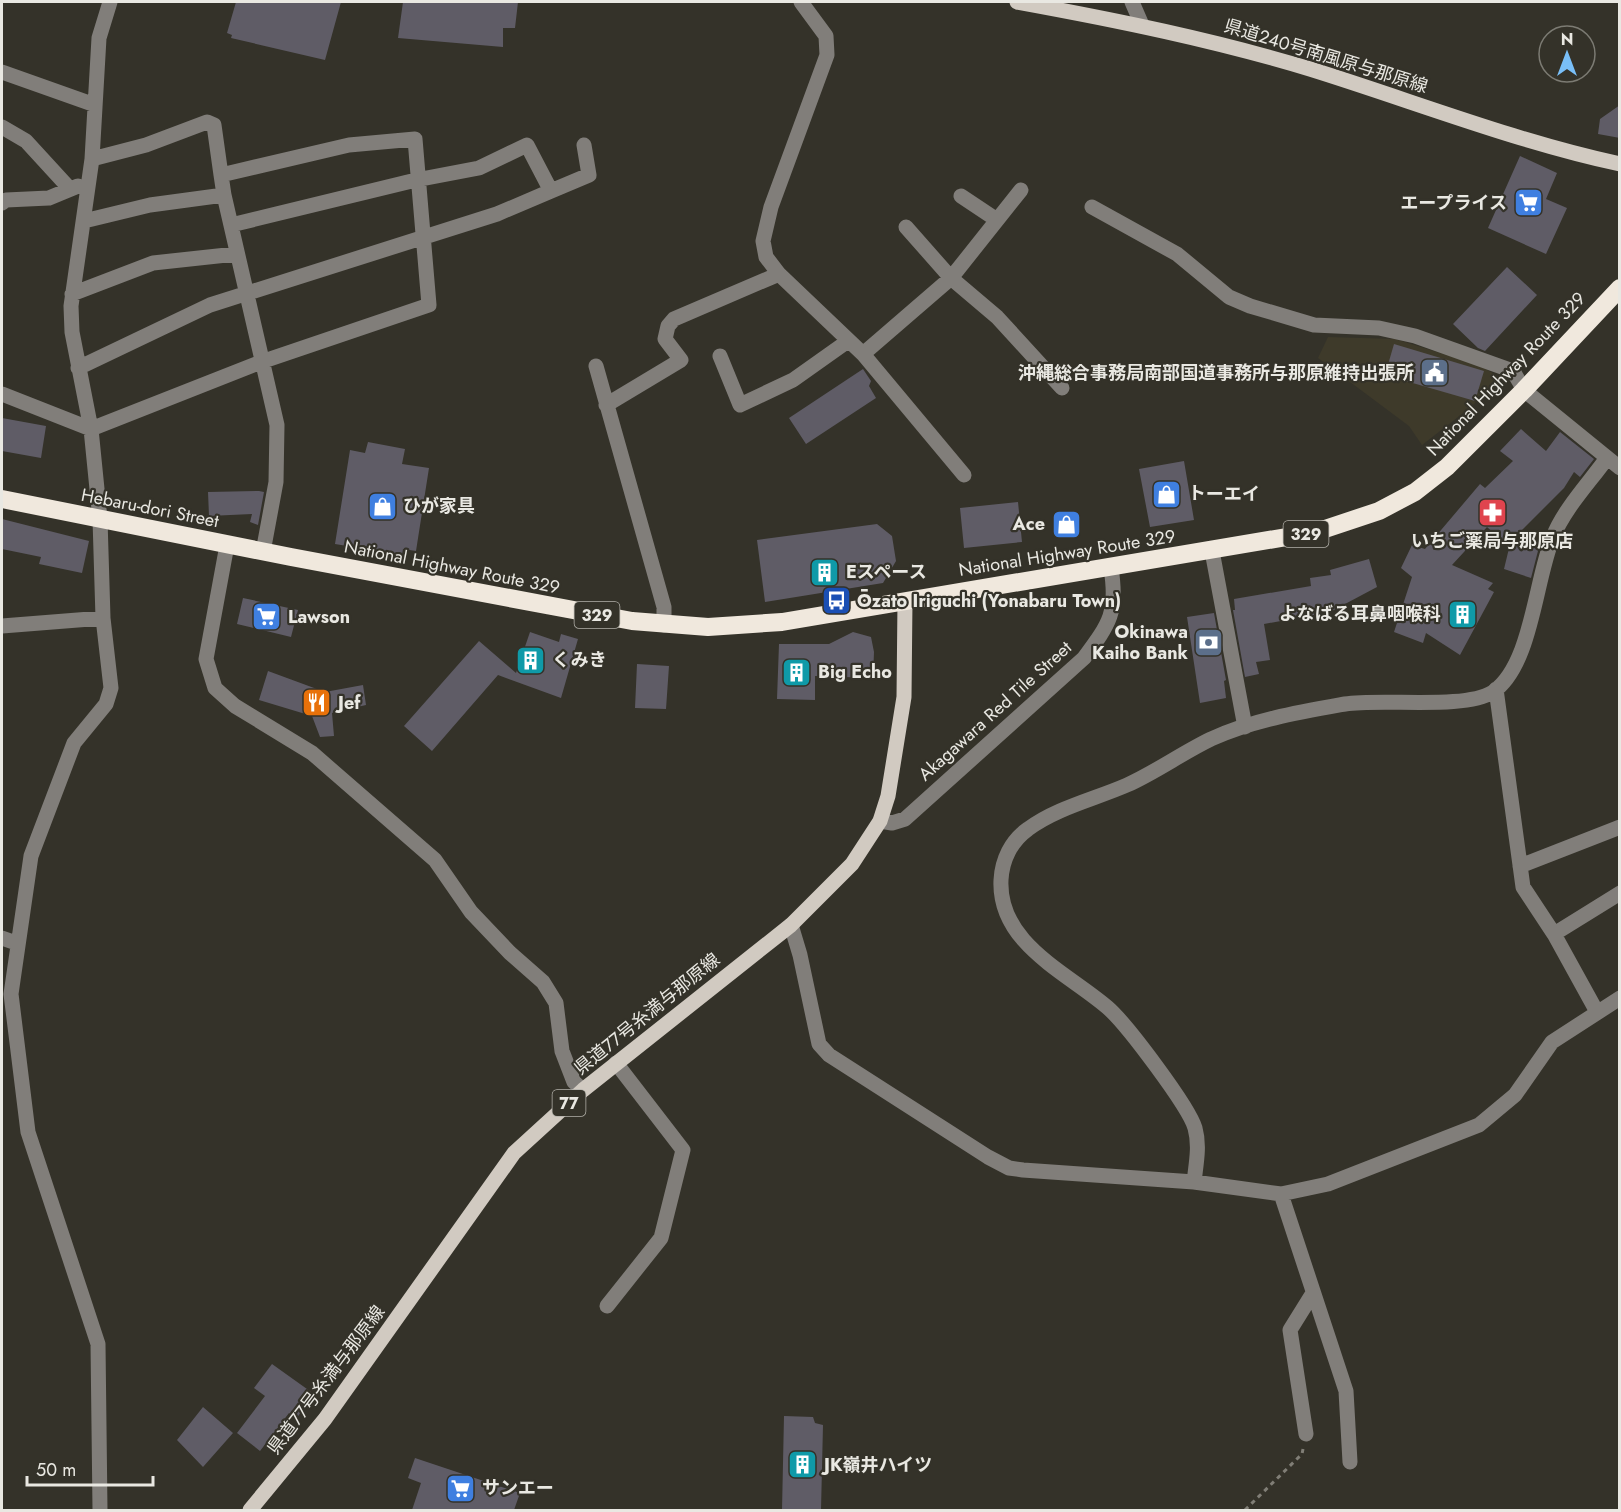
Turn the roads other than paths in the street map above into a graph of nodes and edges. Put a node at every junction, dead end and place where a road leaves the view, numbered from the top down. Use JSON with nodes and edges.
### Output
{"nodes":[{"id":1,"x":110,"y":2,"type":"edge"},
{"id":2,"x":801,"y":2,"type":"edge"},
{"id":3,"x":1017,"y":2,"type":"edge"},
{"id":4,"x":1132,"y":2,"type":"edge"},
{"id":5,"x":1142,"y":25,"type":"junction"},
{"id":6,"x":2,"y":72,"type":"edge"},
{"id":7,"x":95,"y":105,"type":"junction"},
{"id":8,"x":2,"y":127,"type":"edge"},
{"id":9,"x":584,"y":146,"type":"dead end"},
{"id":10,"x":92,"y":159,"type":"junction"},
{"id":11,"x":1620,"y":164,"type":"edge"},
{"id":12,"x":221,"y":175,"type":"junction"},
{"id":13,"x":416,"y":180,"type":"junction"},
{"id":14,"x":89,"y":181,"type":"junction"},
{"id":15,"x":70,"y":189,"type":"junction"},
{"id":16,"x":1021,"y":190,"type":"dead end"},
{"id":17,"x":551,"y":191,"type":"junction"},
{"id":18,"x":224,"y":195,"type":"junction"},
{"id":19,"x":961,"y":196,"type":"dead end"},
{"id":20,"x":3,"y":199,"type":"edge"},
{"id":21,"x":1092,"y":207,"type":"dead end"},
{"id":22,"x":997,"y":220,"type":"junction"},
{"id":23,"x":84,"y":221,"type":"junction"},
{"id":24,"x":231,"y":225,"type":"junction"},
{"id":25,"x":906,"y":227,"type":"dead end"},
{"id":26,"x":422,"y":236,"type":"junction"},
{"id":27,"x":236,"y":254,"type":"junction"},
{"id":28,"x":779,"y":274,"type":"junction"},
{"id":29,"x":951,"y":278,"type":"junction"},
{"id":30,"x":1620,"y":288,"type":"edge"},
{"id":31,"x":246,"y":292,"type":"junction"},
{"id":32,"x":72,"y":294,"type":"junction"},
{"id":33,"x":848,"y":341,"type":"junction"},
{"id":34,"x":863,"y":354,"type":"junction"},
{"id":35,"x":720,"y":356,"type":"dead end"},
{"id":36,"x":261,"y":362,"type":"junction"},
{"id":37,"x":596,"y":366,"type":"dead end"},
{"id":38,"x":78,"y":368,"type":"junction"},
{"id":39,"x":1062,"y":388,"type":"dead end"},
{"id":40,"x":1524,"y":390,"type":"junction"},
{"id":41,"x":2,"y":394,"type":"edge"},
{"id":42,"x":606,"y":405,"type":"junction"},
{"id":43,"x":91,"y":429,"type":"junction"},
{"id":44,"x":1607,"y":458,"type":"junction"},
{"id":45,"x":1620,"y":468,"type":"edge"},
{"id":46,"x":964,"y":475,"type":"dead end"},
{"id":47,"x":2,"y":499,"type":"edge"},
{"id":48,"x":100,"y":519,"type":"junction"},
{"id":49,"x":227,"y":545,"type":"junction"},
{"id":50,"x":1212,"y":551,"type":"junction"},
{"id":51,"x":263,"y":552,"type":"junction"},
{"id":52,"x":291,"y":558,"type":"joint"},
{"id":53,"x":1111,"y":568,"type":"junction"},
{"id":54,"x":905,"y":601,"type":"junction"},
{"id":55,"x":103,"y":618,"type":"junction"},
{"id":56,"x":664,"y":625,"type":"junction"},
{"id":57,"x":2,"y":626,"type":"edge"},
{"id":58,"x":1496,"y":689,"type":"junction"},
{"id":59,"x":1245,"y":727,"type":"junction"},
{"id":60,"x":880,"y":821,"type":"junction"},
{"id":61,"x":1620,"y":827,"type":"edge"},
{"id":62,"x":1520,"y":866,"type":"junction"},
{"id":63,"x":1620,"y":893,"type":"edge"},
{"id":64,"x":791,"y":925,"type":"junction"},
{"id":65,"x":1554,"y":934,"type":"junction"},
{"id":66,"x":2,"y":938,"type":"edge"},
{"id":67,"x":16,"y":944,"type":"junction"},
{"id":68,"x":6,"y":994,"type":"edge"},
{"id":69,"x":1620,"y":998,"type":"edge"},
{"id":70,"x":1597,"y":1012,"type":"junction"},
{"id":71,"x":616,"y":1064,"type":"junction"},
{"id":72,"x":583,"y":1090,"type":"junction"},
{"id":73,"x":1194,"y":1182,"type":"junction"},
{"id":74,"x":1281,"y":1194,"type":"junction"},
{"id":75,"x":1313,"y":1293,"type":"junction"},
{"id":76,"x":607,"y":1306,"type":"dead end"},
{"id":77,"x":1306,"y":1434,"type":"road end"},
{"id":78,"x":1350,"y":1462,"type":"dead end"},
{"id":79,"x":100,"y":1510,"type":"edge"},
{"id":80,"x":250,"y":1510,"type":"edge"}],
"edges":[{"from":1,"to":7,"type":"street"},
{"from":2,"to":28,"type":"street"},
{"from":3,"to":5,"type":"main road","name":"県道240号南風原与那原線"},
{"from":4,"to":5,"type":"street"},
{"from":5,"to":11,"type":"main road","name":"県道240号南風原与那原線"},
{"from":6,"to":7,"type":"street"},
{"from":7,"to":10,"type":"street"},
{"from":8,"to":15,"type":"street"},
{"from":9,"to":17,"type":"street"},
{"from":10,"to":12,"type":"street"},
{"from":10,"to":14,"type":"street"},
{"from":12,"to":13,"type":"street"},
{"from":12,"to":18,"type":"street"},
{"from":13,"to":17,"type":"street"},
{"from":13,"to":24,"type":"street"},
{"from":13,"to":26,"type":"street"},
{"from":14,"to":15,"type":"street"},
{"from":14,"to":23,"type":"street"},
{"from":15,"to":20,"type":"street"},
{"from":16,"to":22,"type":"street"},
{"from":17,"to":26,"type":"street"},
{"from":18,"to":23,"type":"street"},
{"from":18,"to":24,"type":"street"},
{"from":19,"to":22,"type":"street"},
{"from":21,"to":40,"type":"street"},
{"from":22,"to":29,"type":"street"},
{"from":23,"to":32,"type":"street"},
{"from":24,"to":27,"type":"street"},
{"from":25,"to":29,"type":"street"},
{"from":26,"to":31,"type":"street"},
{"from":26,"to":36,"type":"street"},
{"from":27,"to":31,"type":"street"},
{"from":27,"to":32,"type":"street"},
{"from":28,"to":33,"type":"street"},
{"from":28,"to":42,"type":"street"},
{"from":29,"to":34,"type":"street"},
{"from":29,"to":39,"type":"street"},
{"from":30,"to":40,"type":"highway","name":"National Highway Route 329","number":"329"},
{"from":31,"to":36,"type":"street"},
{"from":31,"to":38,"type":"street"},
{"from":32,"to":38,"type":"street"},
{"from":33,"to":34,"type":"street"},
{"from":33,"to":35,"type":"street"},
{"from":34,"to":46,"type":"street"},
{"from":36,"to":43,"type":"street"},
{"from":36,"to":51,"type":"street"},
{"from":37,"to":42,"type":"street"},
{"from":38,"to":43,"type":"street"},
{"from":40,"to":44,"type":"street"},
{"from":40,"to":50,"type":"highway","name":"National Highway Route 329","number":"329"},
{"from":41,"to":43,"type":"street"},
{"from":42,"to":56,"type":"street"},
{"from":43,"to":48,"type":"street"},
{"from":44,"to":45,"type":"street"},
{"from":44,"to":58,"type":"street"},
{"from":47,"to":48,"type":"highway","name":"Hebaru-dori Street","number":"329"},
{"from":48,"to":49,"type":"highway","name":"Hebaru-dori Street","number":"329"},
{"from":48,"to":55,"type":"street"},
{"from":49,"to":51,"type":"highway","name":"Hebaru-dori Street","number":"329"},
{"from":49,"to":72,"type":"street"},
{"from":50,"to":53,"type":"highway","name":"National Highway Route 329","number":"329"},
{"from":50,"to":59,"type":"street"},
{"from":51,"to":52,"type":"highway","name":"Hebaru-dori Street","number":"329"},
{"from":52,"to":56,"type":"highway","name":"National Highway Route 329","number":"329"},
{"from":53,"to":54,"type":"highway","name":"National Highway Route 329","number":"329"},
{"from":53,"to":60,"type":"street","name":"Akagawara Red Tile Street"},
{"from":54,"to":56,"type":"highway","name":"National Highway Route 329","number":"329"},
{"from":54,"to":60,"type":"main road","name":"県道77号糸満与那原線","number":"77"},
{"from":55,"to":57,"type":"street"},
{"from":55,"to":67,"type":"street"},
{"from":58,"to":59,"type":"street"},
{"from":58,"to":62,"type":"street"},
{"from":59,"to":73,"type":"street"},
{"from":60,"to":64,"type":"main road","name":"県道77号糸満与那原線","number":"77"},
{"from":61,"to":62,"type":"street"},
{"from":62,"to":65,"type":"street"},
{"from":63,"to":65,"type":"street"},
{"from":64,"to":71,"type":"main road","name":"県道77号糸満与那原線","number":"77"},
{"from":64,"to":73,"type":"street"},
{"from":65,"to":70,"type":"street"},
{"from":66,"to":67,"type":"street"},
{"from":67,"to":68,"type":"street"},
{"from":68,"to":79,"type":"street"},
{"from":69,"to":70,"type":"street"},
{"from":70,"to":74,"type":"street"},
{"from":71,"to":72,"type":"main road","name":"県道77号糸満与那原線","number":"77"},
{"from":71,"to":76,"type":"street"},
{"from":72,"to":80,"type":"main road","name":"県道77号糸満与那原線","number":"77"},
{"from":73,"to":74,"type":"street"},
{"from":74,"to":75,"type":"street"},
{"from":75,"to":77,"type":"street"},
{"from":75,"to":78,"type":"street"}]}
